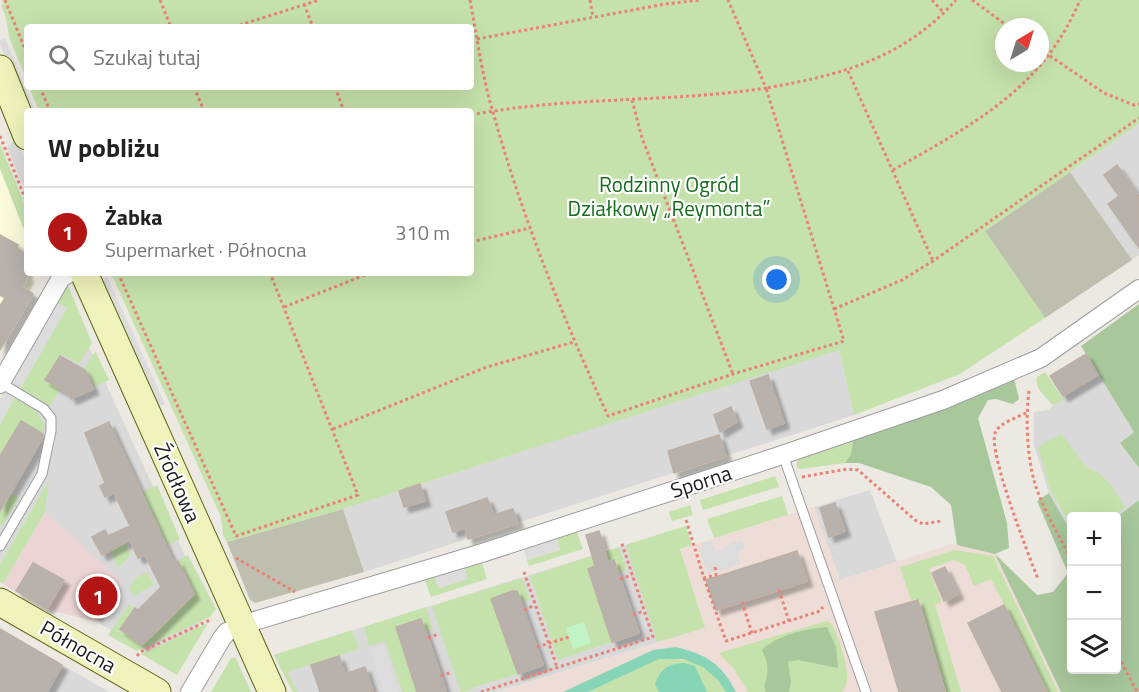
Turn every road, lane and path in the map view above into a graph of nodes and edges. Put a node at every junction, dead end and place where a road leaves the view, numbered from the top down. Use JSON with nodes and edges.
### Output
{"nodes":[{"id":1,"x":5,"y":0,"type":"edge"},
{"id":2,"x":160,"y":0,"type":"edge"},
{"id":3,"x":319,"y":0,"type":"edge"},
{"id":4,"x":470,"y":0,"type":"edge"},
{"id":5,"x":590,"y":0,"type":"edge"},
{"id":6,"x":700,"y":0,"type":"edge"},
{"id":7,"x":728,"y":0,"type":"edge"},
{"id":8,"x":932,"y":0,"type":"edge"},
{"id":9,"x":956,"y":0,"type":"edge"},
{"id":10,"x":972,"y":0,"type":"edge"},
{"id":11,"x":1080,"y":0,"type":"edge"},
{"id":12,"x":304,"y":4,"type":"junction"},
{"id":13,"x":944,"y":13,"type":"junction"},
{"id":14,"x":593,"y":17,"type":"junction"},
{"id":15,"x":997,"y":18,"type":"edge"},
{"id":16,"x":170,"y":24,"type":"edge"},
{"id":17,"x":243,"y":24,"type":"edge"},
{"id":18,"x":312,"y":24,"type":"edge"},
{"id":19,"x":477,"y":39,"type":"junction"},
{"id":20,"x":24,"y":47,"type":"edge"},
{"id":21,"x":1049,"y":54,"type":"edge"},
{"id":22,"x":1049,"y":56,"type":"edge"},
{"id":23,"x":0,"y":69,"type":"edge"},
{"id":24,"x":848,"y":70,"type":"junction"},
{"id":25,"x":1035,"y":72,"type":"edge"},
{"id":26,"x":766,"y":88,"type":"junction"},
{"id":27,"x":41,"y":90,"type":"edge"},
{"id":28,"x":195,"y":90,"type":"edge"},
{"id":29,"x":336,"y":90,"type":"edge"},
{"id":30,"x":632,"y":100,"type":"junction"},
{"id":31,"x":1139,"y":104,"type":"edge"},
{"id":32,"x":49,"y":108,"type":"edge"},
{"id":33,"x":203,"y":108,"type":"edge"},
{"id":34,"x":343,"y":108,"type":"edge"},
{"id":35,"x":492,"y":111,"type":"junction"},
{"id":36,"x":474,"y":114,"type":"edge"},
{"id":37,"x":1139,"y":118,"type":"edge"},
{"id":38,"x":24,"y":129,"type":"edge"},
{"id":39,"x":0,"y":136,"type":"edge"},
{"id":40,"x":893,"y":170,"type":"junction"},
{"id":41,"x":24,"y":196,"type":"edge"},
{"id":42,"x":530,"y":228,"type":"junction"},
{"id":43,"x":474,"y":241,"type":"edge"},
{"id":44,"x":933,"y":261,"type":"junction"},
{"id":45,"x":64,"y":276,"type":"edge"},
{"id":46,"x":85,"y":276,"type":"edge"},
{"id":47,"x":119,"y":276,"type":"edge"},
{"id":48,"x":271,"y":276,"type":"edge"},
{"id":49,"x":363,"y":276,"type":"edge"},
{"id":50,"x":1139,"y":289,"type":"edge"},
{"id":51,"x":284,"y":308,"type":"junction"},
{"id":52,"x":834,"y":309,"type":"junction"},
{"id":53,"x":574,"y":342,"type":"junction"},
{"id":54,"x":733,"y":374,"type":"junction"},
{"id":55,"x":0,"y":383,"type":"edge"},
{"id":56,"x":1029,"y":391,"type":"dead end"},
{"id":57,"x":1026,"y":413,"type":"junction"},
{"id":58,"x":333,"y":429,"type":"junction"},
{"id":59,"x":783,"y":455,"type":"junction"},
{"id":60,"x":792,"y":479,"type":"junction"},
{"id":61,"x":686,"y":520,"type":"dead end"},
{"id":62,"x":941,"y":521,"type":"dead end"},
{"id":63,"x":621,"y":541,"type":"dead end"},
{"id":64,"x":0,"y":546,"type":"edge"},
{"id":65,"x":1067,"y":553,"type":"edge"},
{"id":66,"x":229,"y":555,"type":"dead end"},
{"id":67,"x":715,"y":566,"type":"dead end"},
{"id":68,"x":524,"y":572,"type":"dead end"},
{"id":69,"x":632,"y":575,"type":"junction"},
{"id":70,"x":704,"y":578,"type":"junction"},
{"id":71,"x":621,"y":579,"type":"dead end"},
{"id":72,"x":1038,"y":579,"type":"dead end"},
{"id":73,"x":779,"y":590,"type":"dead end"},
{"id":74,"x":302,"y":595,"type":"dead end"},
{"id":75,"x":0,"y":602,"type":"edge"},
{"id":76,"x":742,"y":602,"type":"dead end"},
{"id":77,"x":824,"y":602,"type":"dead end"},
{"id":78,"x":535,"y":605,"type":"junction"},
{"id":79,"x":524,"y":610,"type":"dead end"},
{"id":80,"x":644,"y":611,"type":"junction"},
{"id":81,"x":633,"y":615,"type":"dead end"},
{"id":82,"x":212,"y":619,"type":"dead end"},
{"id":83,"x":789,"y":621,"type":"junction"},
{"id":84,"x":241,"y":625,"type":"junction"},
{"id":85,"x":752,"y":633,"type":"junction"},
{"id":86,"x":439,"y":634,"type":"dead end"},
{"id":87,"x":569,"y":637,"type":"dead end"},
{"id":88,"x":428,"y":638,"type":"dead end"},
{"id":89,"x":548,"y":644,"type":"junction"},
{"id":90,"x":537,"y":647,"type":"dead end"},
{"id":91,"x":137,"y":656,"type":"dead end"},
{"id":92,"x":1121,"y":661,"type":"edge"},
{"id":93,"x":557,"y":668,"type":"junction"},
{"id":94,"x":452,"y":672,"type":"dead end"},
{"id":95,"x":441,"y":676,"type":"dead end"},
{"id":96,"x":864,"y":691,"type":"edge"},
{"id":97,"x":157,"y":692,"type":"edge"},
{"id":98,"x":190,"y":692,"type":"edge"},
{"id":99,"x":272,"y":692,"type":"edge"},
{"id":100,"x":481,"y":692,"type":"edge"},
{"id":101,"x":1137,"y":692,"type":"edge"}],
"edges":[{"from":1,"to":20,"type":"path"},
{"from":2,"to":16,"type":"path"},
{"from":3,"to":12,"type":"path"},
{"from":4,"to":19,"type":"path"},
{"from":5,"to":14,"type":"path"},
{"from":6,"to":14,"type":"path"},
{"from":7,"to":26,"type":"path"},
{"from":8,"to":13,"type":"path"},
{"from":9,"to":13,"type":"path"},
{"from":10,"to":15,"type":"path"},
{"from":11,"to":21,"type":"path"},
{"from":12,"to":17,"type":"path"},
{"from":12,"to":18,"type":"path"},
{"from":13,"to":24,"type":"path"},
{"from":14,"to":19,"type":"path"},
{"from":19,"to":35,"type":"path"},
{"from":22,"to":31,"type":"path"},
{"from":23,"to":38,"type":"street"},
{"from":24,"to":26,"type":"path"},
{"from":24,"to":40,"type":"path"},
{"from":25,"to":40,"type":"path"},
{"from":26,"to":30,"type":"path"},
{"from":26,"to":52,"type":"path"},
{"from":27,"to":32,"type":"path"},
{"from":28,"to":33,"type":"path"},
{"from":29,"to":34,"type":"path"},
{"from":30,"to":35,"type":"path"},
{"from":30,"to":54,"type":"path"},
{"from":35,"to":36,"type":"path"},
{"from":35,"to":42,"type":"path"},
{"from":37,"to":44,"type":"path"},
{"from":39,"to":41,"type":"path"},
{"from":40,"to":44,"type":"path"},
{"from":42,"to":43,"type":"path"},
{"from":42,"to":53,"type":"path"},
{"from":44,"to":52,"type":"path"},
{"from":45,"to":55,"type":"street"},
{"from":46,"to":84,"type":"street","name":"Źródłowa"},
{"from":47,"to":58,"type":"path"},
{"from":48,"to":51,"type":"path"},
{"from":49,"to":51,"type":"path"},
{"from":50,"to":59,"type":"street","name":"Sporna"},
{"from":51,"to":58,"type":"path"},
{"from":52,"to":54,"type":"path"},
{"from":53,"to":54,"type":"path"},
{"from":53,"to":58,"type":"path"},
{"from":55,"to":64,"type":"lane"},
{"from":56,"to":57,"type":"path"},
{"from":57,"to":65,"type":"path"},
{"from":57,"to":72,"type":"path"},
{"from":59,"to":60,"type":"lane"},
{"from":59,"to":84,"type":"street","name":"Sporna"},
{"from":60,"to":62,"type":"path"},
{"from":60,"to":96,"type":"lane"},
{"from":61,"to":70,"type":"path"},
{"from":63,"to":69,"type":"path"},
{"from":66,"to":74,"type":"path"},
{"from":67,"to":70,"type":"path"},
{"from":68,"to":78,"type":"path"},
{"from":69,"to":71,"type":"path"},
{"from":69,"to":80,"type":"path"},
{"from":70,"to":85,"type":"path"},
{"from":73,"to":83,"type":"path"},
{"from":75,"to":97,"type":"street","name":"Północna"},
{"from":76,"to":85,"type":"path"},
{"from":77,"to":83,"type":"path"},
{"from":78,"to":79,"type":"path"},
{"from":78,"to":89,"type":"path"},
{"from":80,"to":81,"type":"path"},
{"from":80,"to":93,"type":"path"},
{"from":82,"to":91,"type":"path"},
{"from":83,"to":85,"type":"path"},
{"from":84,"to":98,"type":"street"},
{"from":84,"to":99,"type":"street","name":"Źródłowa"},
{"from":86,"to":88,"type":"path"},
{"from":87,"to":89,"type":"path"},
{"from":89,"to":90,"type":"path"},
{"from":89,"to":93,"type":"path"},
{"from":92,"to":101,"type":"path"},
{"from":93,"to":100,"type":"path"},
{"from":94,"to":95,"type":"path"}]}
